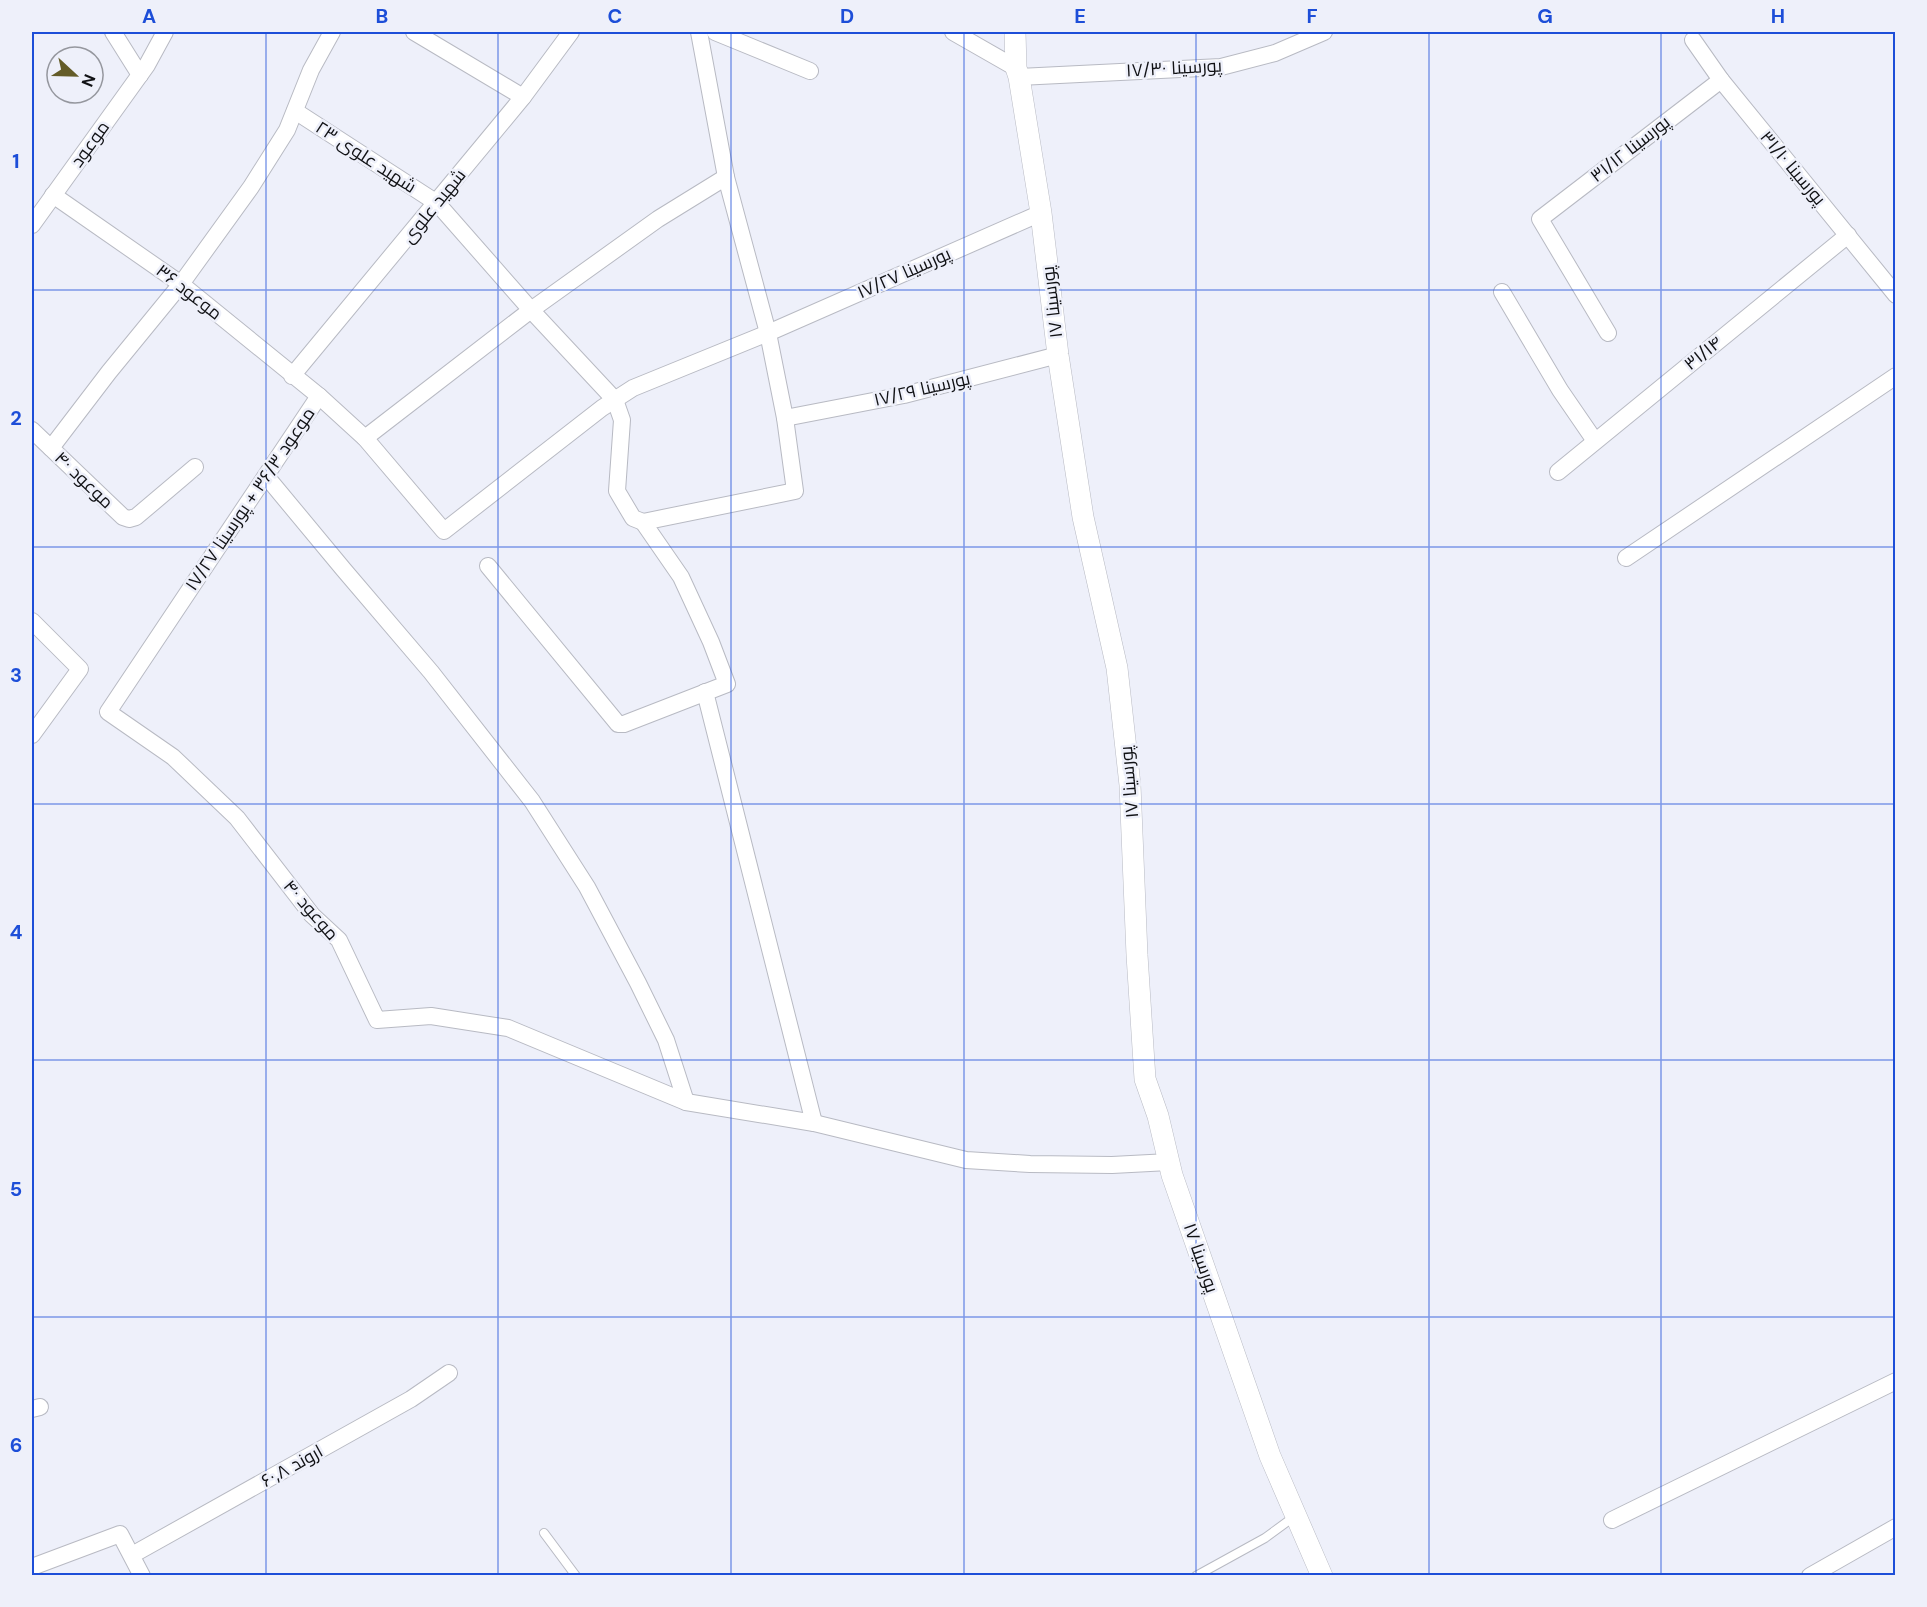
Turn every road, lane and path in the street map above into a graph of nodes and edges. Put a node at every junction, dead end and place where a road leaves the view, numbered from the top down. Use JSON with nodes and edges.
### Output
{"nodes":[{"id":1,"x":113,"y":32,"type":"edge"},
{"id":2,"x":165,"y":32,"type":"edge"},
{"id":3,"x":332,"y":32,"type":"edge"},
{"id":4,"x":414,"y":32,"type":"edge"},
{"id":5,"x":572,"y":32,"type":"edge"},
{"id":6,"x":699,"y":32,"type":"edge"},
{"id":7,"x":715,"y":32,"type":"edge"},
{"id":8,"x":953,"y":32,"type":"edge"},
{"id":9,"x":1015,"y":32,"type":"edge"},
{"id":10,"x":1324,"y":32,"type":"edge"},
{"id":11,"x":1695,"y":34,"type":"edge"},
{"id":12,"x":810,"y":71,"type":"dead end"},
{"id":13,"x":1017,"y":73,"type":"junction"},
{"id":14,"x":140,"y":75,"type":"junction"},
{"id":15,"x":1720,"y":80,"type":"junction"},
{"id":16,"x":523,"y":97,"type":"junction"},
{"id":17,"x":294,"y":111,"type":"junction"},
{"id":18,"x":726,"y":177,"type":"junction"},
{"id":19,"x":53,"y":195,"type":"junction"},
{"id":20,"x":437,"y":203,"type":"junction"},
{"id":21,"x":1041,"y":213,"type":"junction"},
{"id":22,"x":32,"y":225,"type":"edge"},
{"id":23,"x":1848,"y":235,"type":"junction"},
{"id":24,"x":181,"y":284,"type":"junction"},
{"id":25,"x":1502,"y":292,"type":"dead end"},
{"id":26,"x":1896,"y":295,"type":"edge"},
{"id":27,"x":531,"y":310,"type":"junction"},
{"id":28,"x":768,"y":333,"type":"junction"},
{"id":29,"x":1608,"y":333,"type":"dead end"},
{"id":30,"x":1058,"y":355,"type":"junction"},
{"id":31,"x":292,"y":376,"type":"junction"},
{"id":32,"x":1896,"y":376,"type":"edge"},
{"id":33,"x":319,"y":396,"type":"junction"},
{"id":34,"x":615,"y":400,"type":"junction"},
{"id":35,"x":785,"y":418,"type":"junction"},
{"id":36,"x":32,"y":430,"type":"edge"},
{"id":37,"x":365,"y":438,"type":"junction"},
{"id":38,"x":1595,"y":441,"type":"junction"},
{"id":39,"x":51,"y":448,"type":"junction"},
{"id":40,"x":195,"y":467,"type":"dead end"},
{"id":41,"x":1558,"y":472,"type":"dead end"},
{"id":42,"x":266,"y":476,"type":"junction"},
{"id":43,"x":642,"y":522,"type":"junction"},
{"id":44,"x":444,"y":531,"type":"joint"},
{"id":45,"x":1626,"y":558,"type":"dead end"},
{"id":46,"x":488,"y":566,"type":"dead end"},
{"id":47,"x":181,"y":602,"type":"joint"},
{"id":48,"x":32,"y":621,"type":"edge"},
{"id":49,"x":705,"y":692,"type":"junction"},
{"id":50,"x":32,"y":735,"type":"edge"},
{"id":51,"x":686,"y":1102,"type":"junction"},
{"id":52,"x":814,"y":1123,"type":"junction"},
{"id":53,"x":1169,"y":1162,"type":"junction"},
{"id":54,"x":449,"y":1372,"type":"dead end"},
{"id":55,"x":1896,"y":1381,"type":"edge"},
{"id":56,"x":1295,"y":1515,"type":"junction"},
{"id":57,"x":1612,"y":1520,"type":"dead end"},
{"id":58,"x":1896,"y":1527,"type":"edge"},
{"id":59,"x":544,"y":1533,"type":"dead end"},
{"id":60,"x":132,"y":1555,"type":"junction"},
{"id":61,"x":32,"y":1567,"type":"edge"},
{"id":62,"x":142,"y":1575,"type":"edge"},
{"id":63,"x":576,"y":1575,"type":"edge"},
{"id":64,"x":1196,"y":1575,"type":"edge"},
{"id":65,"x":1323,"y":1575,"type":"edge"},
{"id":66,"x":1810,"y":1575,"type":"edge"}],
"edges":[{"from":1,"to":14,"type":"street"},
{"from":2,"to":14,"type":"street","name":"موعود"},
{"from":3,"to":17,"type":"street"},
{"from":4,"to":16,"type":"street"},
{"from":5,"to":16,"type":"street","name":"شهید علوی"},
{"from":6,"to":18,"type":"street"},
{"from":7,"to":12,"type":"street"},
{"from":8,"to":13,"type":"street"},
{"from":9,"to":13,"type":"street","name":"پورسینا ۱۷"},
{"from":10,"to":13,"type":"street","name":"پورسینا ۱۷/۳۰"},
{"from":11,"to":15,"type":"street","name":"پورسینا ۳۱/۱۰"},
{"from":13,"to":21,"type":"street","name":"پورسینا ۱۷"},
{"from":14,"to":19,"type":"street","name":"موعود"},
{"from":15,"to":23,"type":"street","name":"پورسینا ۳۱/۱۰"},
{"from":15,"to":29,"type":"street","name":"پورسینا ۳۱/۱۲"},
{"from":16,"to":20,"type":"street","name":"شهید علوی"},
{"from":17,"to":20,"type":"street","name":"شهید علوی ۲۳"},
{"from":17,"to":24,"type":"street"},
{"from":18,"to":27,"type":"street"},
{"from":18,"to":28,"type":"street"},
{"from":19,"to":22,"type":"street","name":"موعود"},
{"from":19,"to":24,"type":"street","name":"موعود ۳۶"},
{"from":20,"to":27,"type":"street","name":"شهید علوی ۲۳"},
{"from":20,"to":31,"type":"street","name":"شهید علوی"},
{"from":21,"to":28,"type":"street","name":"پورسینا ۱۷/۲۷"},
{"from":21,"to":30,"type":"street","name":"پورسینا ۱۷"},
{"from":23,"to":26,"type":"street","name":"پورسینا ۳۱/۱۰"},
{"from":23,"to":38,"type":"street","name":"۳۱/۱۴"},
{"from":24,"to":31,"type":"street","name":"موعود ۳۶"},
{"from":24,"to":39,"type":"street"},
{"from":25,"to":38,"type":"street"},
{"from":27,"to":34,"type":"street","name":"شهید علوی ۲۳"},
{"from":27,"to":37,"type":"street"},
{"from":28,"to":34,"type":"street","name":"پورسینا ۱۷/۲۷"},
{"from":28,"to":35,"type":"street"},
{"from":30,"to":35,"type":"street","name":"پورسینا ۱۷/۲۹"},
{"from":30,"to":53,"type":"street","name":"پورسینا ۱۷"},
{"from":31,"to":33,"type":"street","name":"موعود ۳۶"},
{"from":32,"to":45,"type":"street"},
{"from":33,"to":37,"type":"street","name":"موعود ۳۶"},
{"from":33,"to":42,"type":"street","name":"موعود ۳۶/۳ + پورسینا ۱۷/۲۷"},
{"from":34,"to":43,"type":"street"},
{"from":34,"to":44,"type":"street","name":"پورسینا ۱۷/۲۷"},
{"from":35,"to":43,"type":"street"},
{"from":36,"to":39,"type":"street","name":"موعود ۴۰"},
{"from":37,"to":44,"type":"street","name":"موعود ۳۶"},
{"from":38,"to":41,"type":"street","name":"۳۱/۱۴"},
{"from":39,"to":40,"type":"street","name":"موعود ۴۰"},
{"from":42,"to":47,"type":"street","name":"موعود ۳۶/۳ + پورسینا ۱۷/۲۷"},
{"from":42,"to":51,"type":"street"},
{"from":43,"to":49,"type":"street"},
{"from":46,"to":49,"type":"street"},
{"from":47,"to":51,"type":"street","name":"موعود ۴۰"},
{"from":48,"to":50,"type":"street"},
{"from":49,"to":52,"type":"street"},
{"from":51,"to":52,"type":"street"},
{"from":52,"to":53,"type":"street"},
{"from":53,"to":56,"type":"street","name":"پورسینا ۱۷"},
{"from":54,"to":60,"type":"street","name":"اروند ۶۰٫۸"},
{"from":55,"to":57,"type":"street"},
{"from":56,"to":64,"type":"lane"},
{"from":56,"to":65,"type":"street","name":"پورسینا ۱۷"},
{"from":58,"to":66,"type":"street"},
{"from":59,"to":63,"type":"lane"},
{"from":60,"to":61,"type":"street"},
{"from":60,"to":62,"type":"street"}]}
